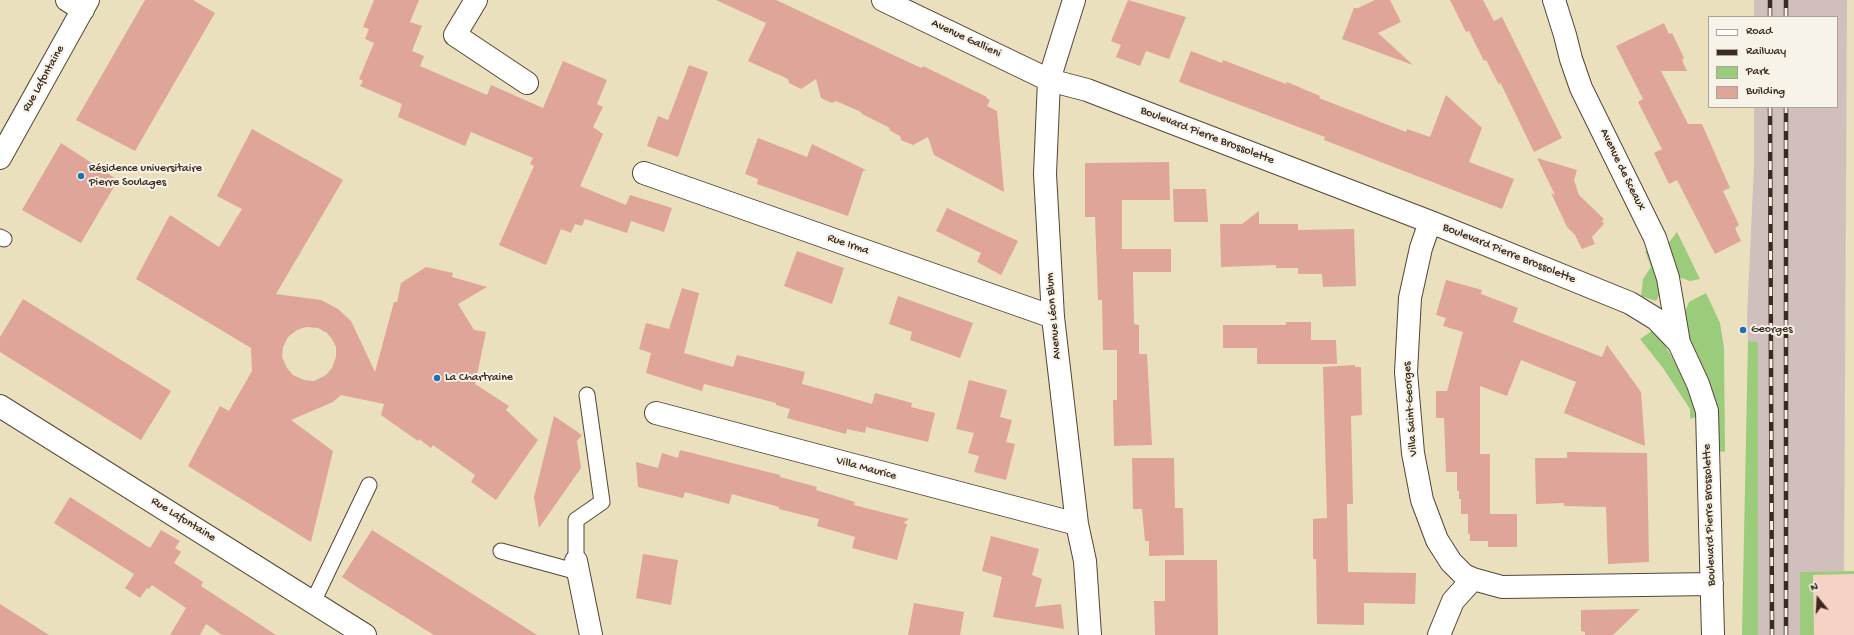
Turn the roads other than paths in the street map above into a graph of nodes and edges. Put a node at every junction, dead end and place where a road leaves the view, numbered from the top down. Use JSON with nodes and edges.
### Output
{"nodes":[{"id":1,"x":476,"y":0,"type":"edge"},
{"id":2,"x":883,"y":0,"type":"edge"},
{"id":3,"x":1074,"y":0,"type":"edge"},
{"id":4,"x":1554,"y":0,"type":"edge"},
{"id":5,"x":79,"y":3,"type":"edge"},
{"id":6,"x":1049,"y":80,"type":"junction"},
{"id":7,"x":527,"y":83,"type":"dead end"},
{"id":8,"x":0,"y":158,"type":"edge"},
{"id":9,"x":644,"y":173,"type":"dead end"},
{"id":10,"x":1430,"y":222,"type":"junction"},
{"id":11,"x":1053,"y":317,"type":"junction"},
{"id":12,"x":1679,"y":343,"type":"junction"},
{"id":13,"x":587,"y":395,"type":"dead end"},
{"id":14,"x":0,"y":406,"type":"edge"},
{"id":15,"x":656,"y":413,"type":"dead end"},
{"id":16,"x":369,"y":485,"type":"dead end"},
{"id":17,"x":1077,"y":524,"type":"junction"},
{"id":18,"x":501,"y":551,"type":"dead end"},
{"id":19,"x":577,"y":567,"type":"junction"},
{"id":20,"x":1473,"y":579,"type":"junction"},
{"id":21,"x":1712,"y":584,"type":"junction"},
{"id":22,"x":313,"y":602,"type":"junction"},
{"id":23,"x":365,"y":635,"type":"edge"},
{"id":24,"x":591,"y":635,"type":"edge"},
{"id":25,"x":1090,"y":635,"type":"edge"},
{"id":26,"x":1439,"y":635,"type":"edge"},
{"id":27,"x":1713,"y":635,"type":"edge"}],
"edges":[{"from":1,"to":7,"type":"street"},
{"from":2,"to":6,"type":"street","name":"Avenue Gallieni"},
{"from":3,"to":6,"type":"street","name":"Avenue Léon Blum"},
{"from":4,"to":12,"type":"street","name":"Avenue de Sceaux"},
{"from":5,"to":8,"type":"street","name":"Rue Lafontaine"},
{"from":6,"to":10,"type":"street","name":"Boulevard Pierre Brossolette"},
{"from":6,"to":11,"type":"street","name":"Avenue Léon Blum"},
{"from":9,"to":11,"type":"street","name":"Rue Irma"},
{"from":10,"to":12,"type":"street","name":"Boulevard Pierre Brossolette"},
{"from":10,"to":20,"type":"street","name":"Villa Saint-Georges"},
{"from":11,"to":17,"type":"street","name":"Avenue Léon Blum"},
{"from":12,"to":21,"type":"street","name":"Boulevard Pierre Brossolette"},
{"from":13,"to":19,"type":"lane"},
{"from":14,"to":22,"type":"street","name":"Rue Lafontaine"},
{"from":15,"to":17,"type":"street","name":"Villa Maurice"},
{"from":16,"to":22,"type":"lane"},
{"from":17,"to":25,"type":"street","name":"Avenue Léon Blum"},
{"from":18,"to":19,"type":"lane"},
{"from":19,"to":24,"type":"street"},
{"from":20,"to":21,"type":"street","name":"Villa Saint-Georges"},
{"from":20,"to":26,"type":"street"},
{"from":21,"to":27,"type":"street","name":"Boulevard Pierre Brossolette"},
{"from":22,"to":23,"type":"street","name":"Rue Lafontaine"}]}
